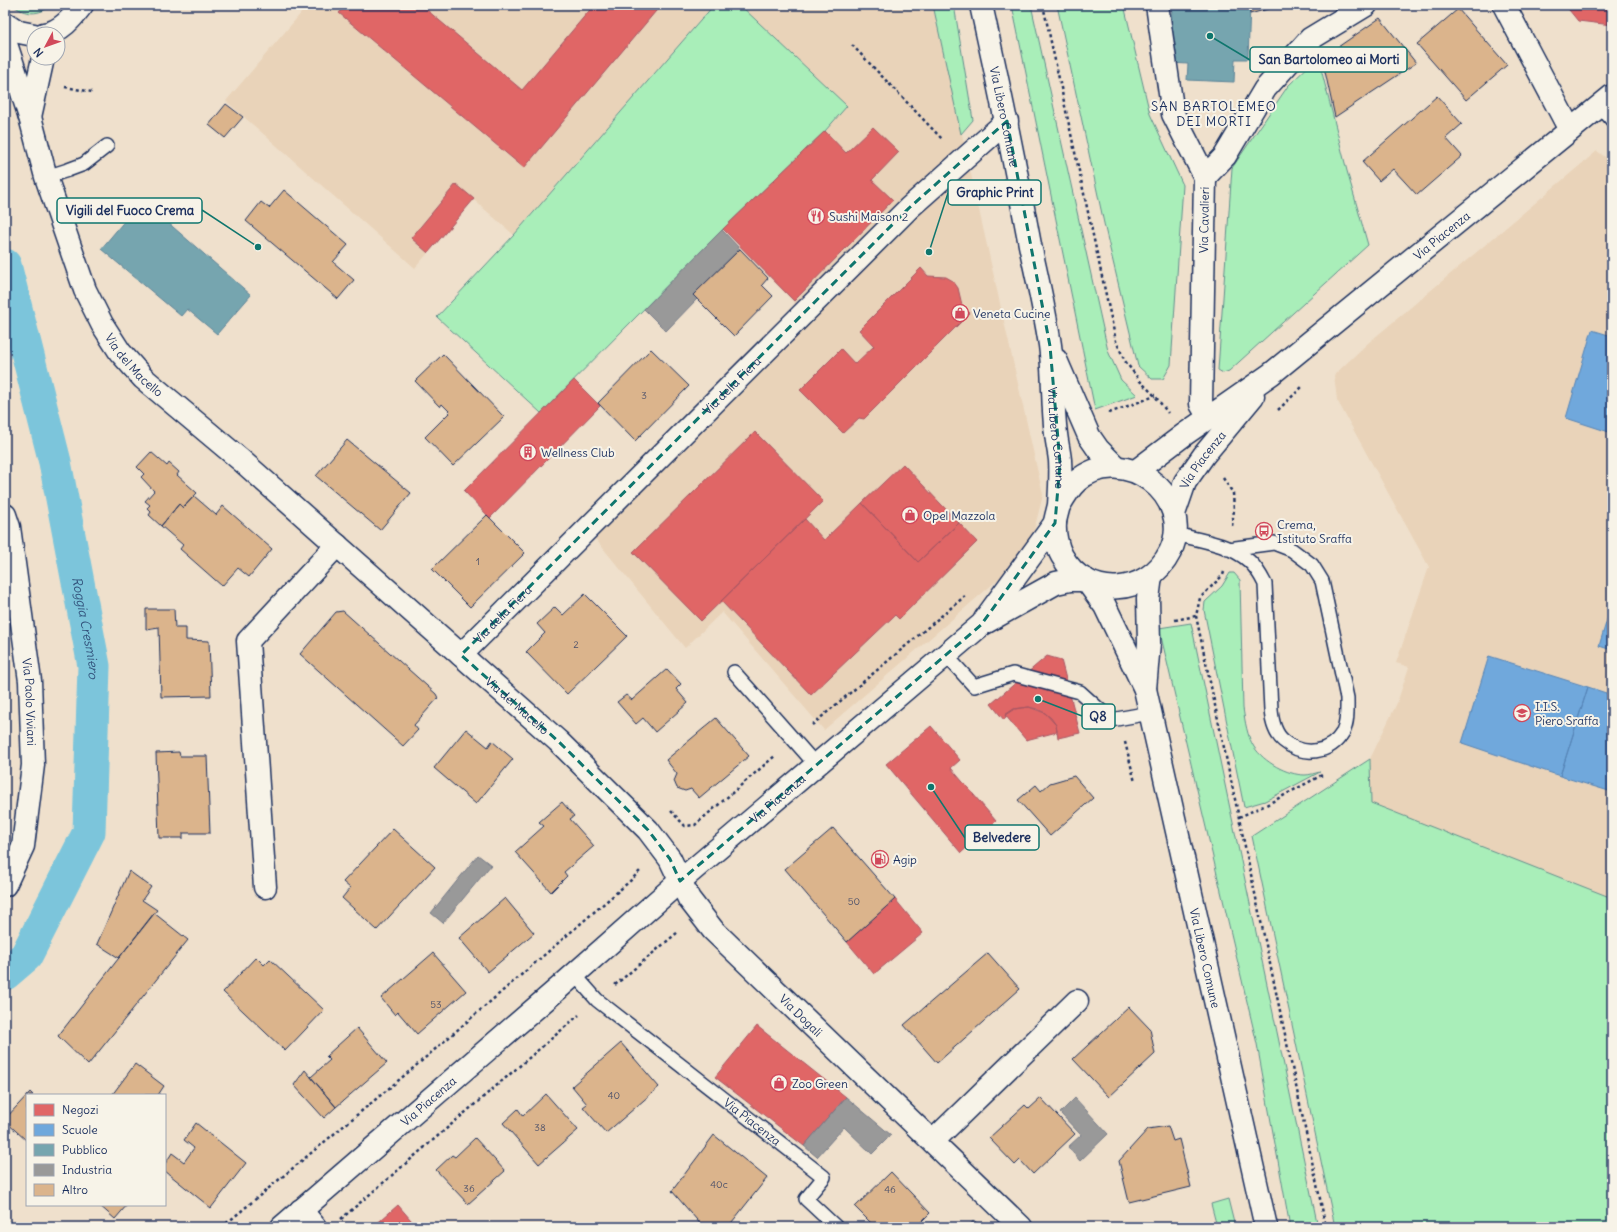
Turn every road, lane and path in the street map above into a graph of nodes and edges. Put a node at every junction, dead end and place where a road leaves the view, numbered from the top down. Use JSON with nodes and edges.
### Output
{"nodes":[{"id":1,"x":981,"y":5,"type":"edge"},
{"id":2,"x":1043,"y":5,"type":"edge"},
{"id":3,"x":1157,"y":5,"type":"edge"},
{"id":4,"x":1366,"y":5,"type":"edge"},
{"id":5,"x":1504,"y":5,"type":"edge"},
{"id":6,"x":78,"y":9,"type":"edge"},
{"id":7,"x":5,"y":23,"type":"edge"},
{"id":8,"x":63,"y":26,"type":"edge"},
{"id":9,"x":26,"y":33,"type":"edge"},
{"id":10,"x":5,"y":41,"type":"edge"},
{"id":11,"x":852,"y":45,"type":"dead end"},
{"id":12,"x":41,"y":66,"type":"edge"},
{"id":13,"x":1608,"y":108,"type":"edge"},
{"id":14,"x":30,"y":117,"type":"junction"},
{"id":15,"x":1007,"y":121,"type":"junction"},
{"id":16,"x":1570,"y":130,"type":"junction"},
{"id":17,"x":107,"y":146,"type":"dead end"},
{"id":18,"x":963,"y":160,"type":"junction"},
{"id":19,"x":46,"y":177,"type":"junction"},
{"id":20,"x":1205,"y":177,"type":"junction"},
{"id":21,"x":1050,"y":346,"type":"junction"},
{"id":22,"x":1271,"y":374,"type":"junction"},
{"id":23,"x":1209,"y":418,"type":"junction"},
{"id":24,"x":1185,"y":434,"type":"junction"},
{"id":25,"x":1204,"y":455,"type":"junction"},
{"id":26,"x":1126,"y":469,"type":"junction"},
{"id":27,"x":5,"y":515,"type":"edge"},
{"id":28,"x":1057,"y":515,"type":"junction"},
{"id":29,"x":1174,"y":524,"type":"junction"},
{"id":30,"x":337,"y":545,"type":"junction"},
{"id":31,"x":1228,"y":549,"type":"junction"},
{"id":32,"x":1150,"y":576,"type":"junction"},
{"id":33,"x":1086,"y":580,"type":"junction"},
{"id":34,"x":966,"y":595,"type":"dead end"},
{"id":35,"x":981,"y":625,"type":"junction"},
{"id":36,"x":461,"y":655,"type":"junction"},
{"id":37,"x":946,"y":655,"type":"junction"},
{"id":38,"x":734,"y":672,"type":"dead end"},
{"id":39,"x":1145,"y":689,"type":"junction"},
{"id":40,"x":1150,"y":713,"type":"junction"},
{"id":41,"x":794,"y":740,"type":"junction"},
{"id":42,"x":1331,"y":746,"type":"junction"},
{"id":43,"x":816,"y":765,"type":"junction"},
{"id":44,"x":1239,"y":817,"type":"junction"},
{"id":45,"x":694,"y":825,"type":"dead end"},
{"id":46,"x":630,"y":881,"type":"dead end"},
{"id":47,"x":680,"y":881,"type":"junction"},
{"id":48,"x":5,"y":885,"type":"edge"},
{"id":49,"x":264,"y":887,"type":"dead end"},
{"id":50,"x":700,"y":913,"type":"junction"},
{"id":51,"x":574,"y":974,"type":"junction"},
{"id":52,"x":597,"y":1000,"type":"junction"},
{"id":53,"x":1076,"y":1001,"type":"dead end"},
{"id":54,"x":933,"y":1140,"type":"junction"},
{"id":55,"x":301,"y":1210,"type":"junction"},
{"id":56,"x":337,"y":1222,"type":"dead end"},
{"id":57,"x":222,"y":1227,"type":"edge"},
{"id":58,"x":282,"y":1227,"type":"edge"},
{"id":59,"x":315,"y":1227,"type":"edge"},
{"id":60,"x":836,"y":1227,"type":"edge"},
{"id":61,"x":1021,"y":1227,"type":"edge"},
{"id":62,"x":1266,"y":1227,"type":"edge"},
{"id":63,"x":1326,"y":1227,"type":"edge"}],
"edges":[{"from":1,"to":15,"type":"street","name":"Via Libero Comune"},
{"from":2,"to":24,"type":"path"},
{"from":3,"to":20,"type":"street","name":"Via Cavalieri"},
{"from":4,"to":20,"type":"street"},
{"from":5,"to":16,"type":"street"},
{"from":6,"to":8,"type":"street"},
{"from":7,"to":9,"type":"street"},
{"from":10,"to":14,"type":"street","name":"Via del Macello"},
{"from":11,"to":18,"type":"path"},
{"from":12,"to":14,"type":"street","name":"Via del Macello"},
{"from":13,"to":16,"type":"street","name":"Via Piacenza"},
{"from":14,"to":19,"type":"street","name":"Via del Macello"},
{"from":15,"to":18,"type":"street","name":"Via della Fiera"},
{"from":15,"to":21,"type":"street","name":"Via Libero Comune"},
{"from":16,"to":22,"type":"street","name":"Via Piacenza"},
{"from":17,"to":19,"type":"lane"},
{"from":18,"to":36,"type":"street","name":"Via della Fiera"},
{"from":19,"to":30,"type":"street","name":"Via del Macello"},
{"from":20,"to":23,"type":"street","name":"Via Cavalieri"},
{"from":21,"to":26,"type":"street","name":"Via Libero Comune"},
{"from":21,"to":28,"type":"street","name":"Via Libero Comune"},
{"from":22,"to":23,"type":"street","name":"Via Piacenza"},
{"from":22,"to":25,"type":"street","name":"Via Piacenza"},
{"from":23,"to":24,"type":"street","name":"Via Piacenza"},
{"from":24,"to":26,"type":"street","name":"Via Piacenza"},
{"from":25,"to":29,"type":"street","name":"Via Piacenza"},
{"from":25,"to":31,"type":"path"},
{"from":26,"to":28,"type":"street","name":"Via Libero Comune"},
{"from":26,"to":29,"type":"street","name":"Via Libero Comune"},
{"from":27,"to":48,"type":"street","name":"Via Paolo Viviani"},
{"from":28,"to":33,"type":"street","name":"Via Libero Comune"},
{"from":28,"to":35,"type":"street","name":"Via Piacenza"},
{"from":29,"to":31,"type":"lane"},
{"from":29,"to":32,"type":"street","name":"Via Libero Comune"},
{"from":30,"to":36,"type":"street","name":"Via del Macello"},
{"from":30,"to":49,"type":"street"},
{"from":31,"to":42,"type":"lane"},
{"from":31,"to":42,"type":"lane"},
{"from":31,"to":44,"type":"path"},
{"from":32,"to":33,"type":"street","name":"Via Libero Comune"},
{"from":32,"to":39,"type":"street","name":"Via Libero Comune"},
{"from":33,"to":35,"type":"street","name":"Via Piacenza"},
{"from":33,"to":39,"type":"street","name":"Via Libero Comune"},
{"from":34,"to":41,"type":"path"},
{"from":35,"to":37,"type":"street","name":"Via Piacenza"},
{"from":36,"to":47,"type":"street","name":"Via del Macello"},
{"from":37,"to":40,"type":"lane"},
{"from":37,"to":43,"type":"street","name":"Via Piacenza"},
{"from":38,"to":41,"type":"lane"},
{"from":39,"to":40,"type":"street","name":"Via Libero Comune"},
{"from":40,"to":62,"type":"street","name":"Via Libero Comune"},
{"from":41,"to":43,"type":"lane"},
{"from":41,"to":45,"type":"path"},
{"from":42,"to":44,"type":"path"},
{"from":43,"to":47,"type":"street","name":"Via Piacenza"},
{"from":44,"to":63,"type":"path"},
{"from":46,"to":57,"type":"path"},
{"from":47,"to":50,"type":"street","name":"Via Dogali"},
{"from":47,"to":51,"type":"street","name":"Via Piacenza"},
{"from":50,"to":52,"type":"path"},
{"from":50,"to":54,"type":"street","name":"Via Dogali"},
{"from":51,"to":52,"type":"lane","name":"Via Piacenza"},
{"from":51,"to":55,"type":"street","name":"Via Piacenza"},
{"from":52,"to":56,"type":"path"},
{"from":52,"to":60,"type":"lane","name":"Via Piacenza"},
{"from":53,"to":54,"type":"street"},
{"from":54,"to":61,"type":"street","name":"Via Dogali"},
{"from":55,"to":58,"type":"street","name":"Via Piacenza"},
{"from":55,"to":59,"type":"street"}]}
